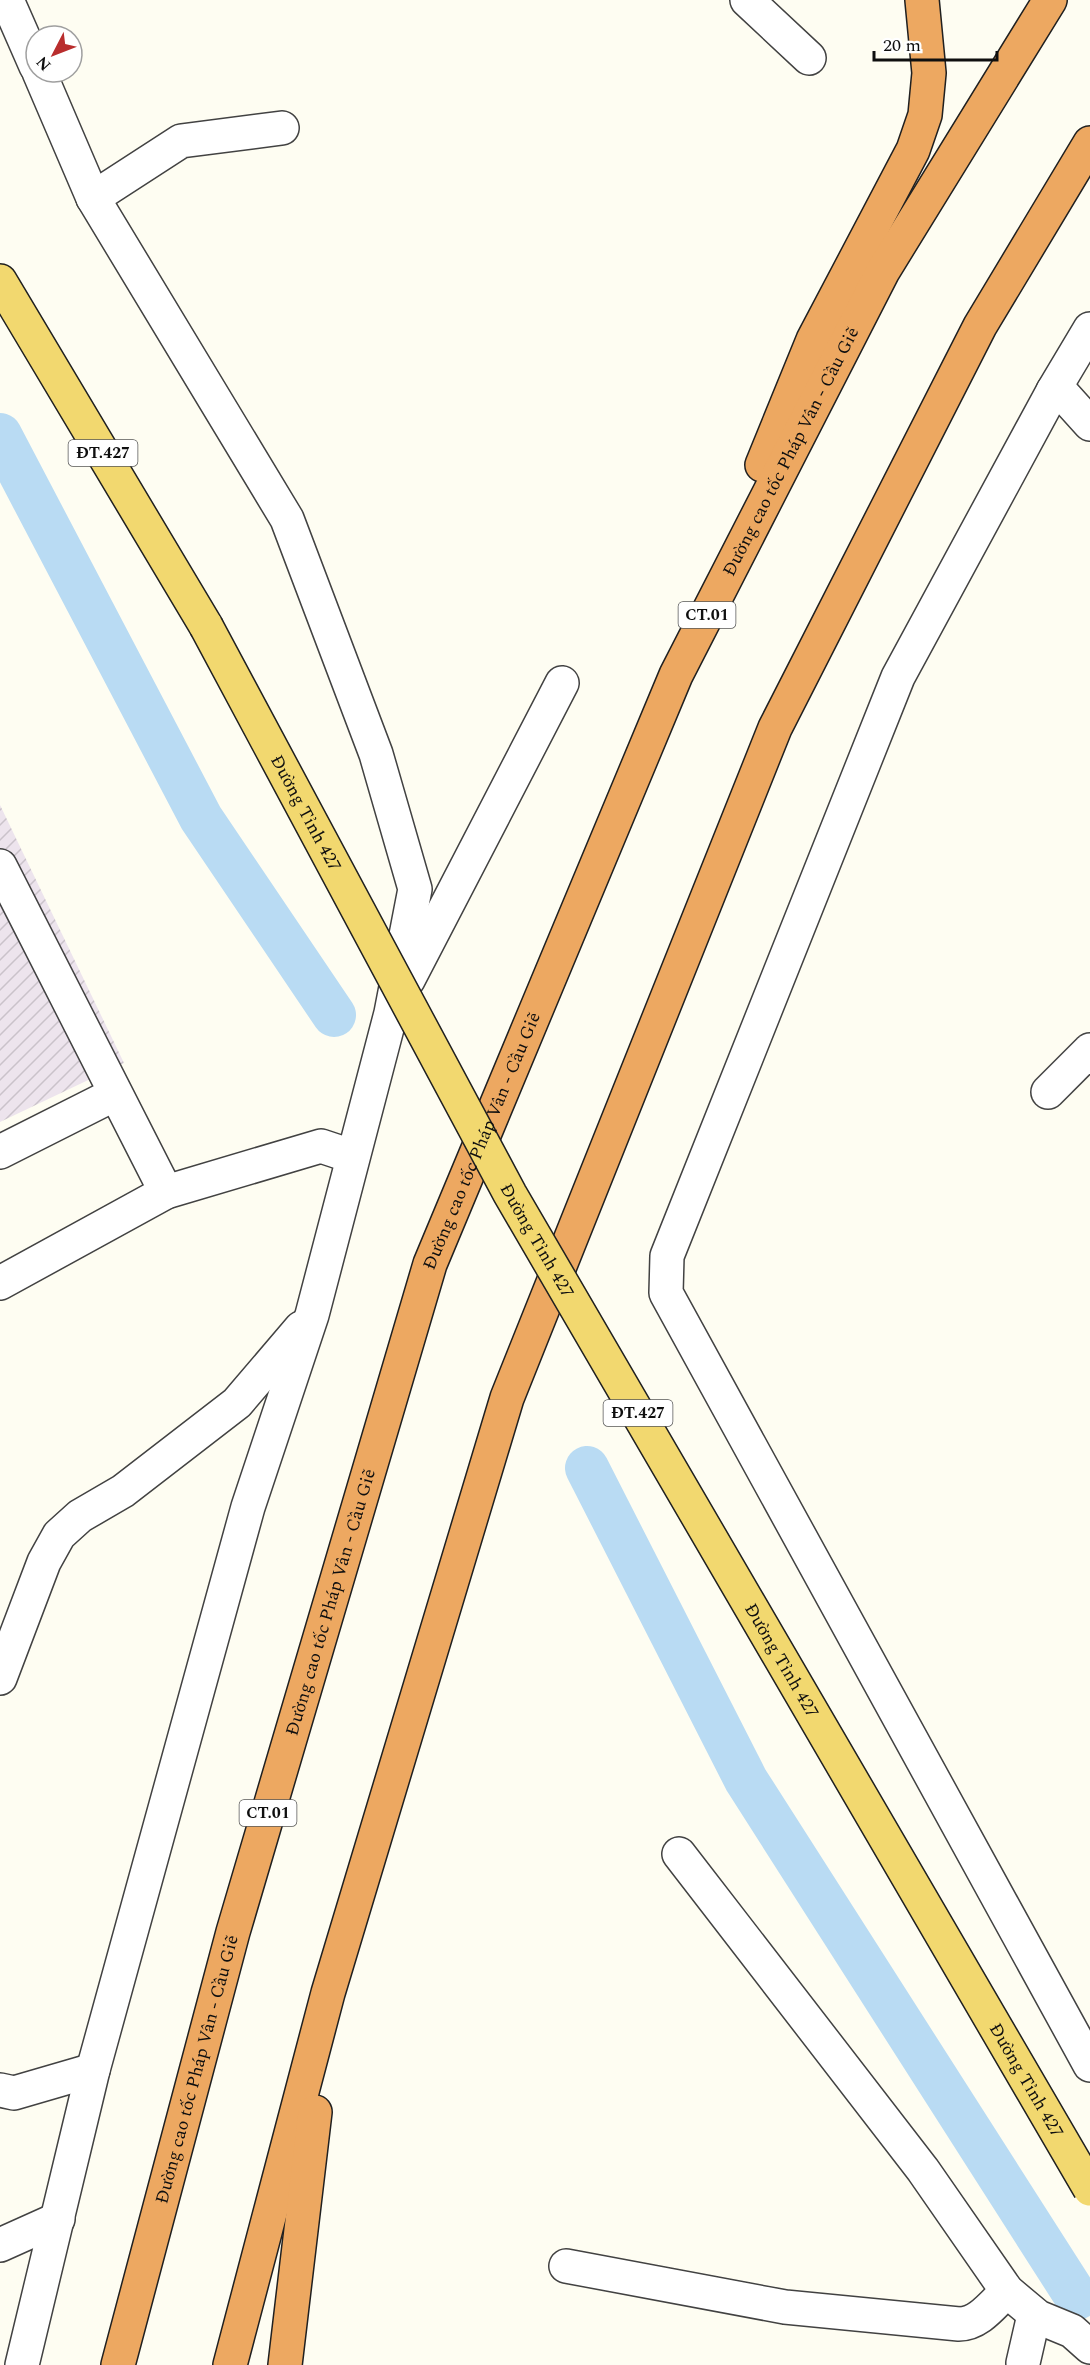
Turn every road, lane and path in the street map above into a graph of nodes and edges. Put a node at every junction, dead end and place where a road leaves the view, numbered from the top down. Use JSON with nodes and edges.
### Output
{"nodes":[{"id":1,"x":7,"y":0,"type":"edge"},
{"id":2,"x":747,"y":0,"type":"edge"},
{"id":3,"x":922,"y":0,"type":"edge"},
{"id":4,"x":1050,"y":0,"type":"edge"},
{"id":5,"x":24,"y":39,"type":"edge"},
{"id":6,"x":809,"y":58,"type":"dead end"},
{"id":7,"x":44,"y":84,"type":"edge"},
{"id":8,"x":282,"y":128,"type":"dead end"},
{"id":9,"x":1090,"y":144,"type":"edge"},
{"id":10,"x":93,"y":198,"type":"junction"},
{"id":11,"x":0,"y":281,"type":"edge"},
{"id":12,"x":1090,"y":329,"type":"edge"},
{"id":13,"x":1090,"y":372,"type":"edge"},
{"id":14,"x":1058,"y":392,"type":"junction"},
{"id":15,"x":1090,"y":424,"type":"edge"},
{"id":16,"x":676,"y":675,"type":"junction"},
{"id":17,"x":562,"y":682,"type":"dead end"},
{"id":18,"x":0,"y":866,"type":"edge"},
{"id":19,"x":391,"y":1013,"type":"junction"},
{"id":20,"x":1090,"y":1050,"type":"edge"},
{"id":21,"x":1048,"y":1092,"type":"dead end"},
{"id":22,"x":115,"y":1094,"type":"junction"},
{"id":23,"x":0,"y":1152,"type":"edge"},
{"id":24,"x":351,"y":1156,"type":"junction"},
{"id":25,"x":166,"y":1192,"type":"junction"},
{"id":26,"x":0,"y":1284,"type":"edge"},
{"id":27,"x":312,"y":1315,"type":"junction"},
{"id":28,"x":0,"y":1678,"type":"edge"},
{"id":29,"x":679,"y":1854,"type":"dead end"},
{"id":30,"x":328,"y":1994,"type":"junction"},
{"id":31,"x":1090,"y":2065,"type":"edge"},
{"id":32,"x":93,"y":2070,"type":"junction"},
{"id":33,"x":0,"y":2090,"type":"edge"},
{"id":34,"x":1090,"y":2188,"type":"edge"},
{"id":35,"x":58,"y":2219,"type":"junction"},
{"id":36,"x":0,"y":2245,"type":"edge"},
{"id":37,"x":566,"y":2266,"type":"dead end"},
{"id":38,"x":1007,"y":2291,"type":"junction"},
{"id":39,"x":1036,"y":2316,"type":"junction"},
{"id":40,"x":1081,"y":2339,"type":"edge"},
{"id":41,"x":1023,"y":2364,"type":"edge"},
{"id":42,"x":22,"y":2365,"type":"edge"},
{"id":43,"x":118,"y":2365,"type":"edge"},
{"id":44,"x":230,"y":2365,"type":"edge"},
{"id":45,"x":285,"y":2365,"type":"edge"}],
"edges":[{"from":1,"to":5,"type":"street"},
{"from":2,"to":6,"type":"street"},
{"from":3,"to":16,"type":"highway"},
{"from":4,"to":16,"type":"highway","name":"Đường cao tốc Pháp Vân - Cầu Giẽ","number":"CT.01"},
{"from":7,"to":10,"type":"street"},
{"from":8,"to":10,"type":"street"},
{"from":9,"to":30,"type":"highway"},
{"from":10,"to":19,"type":"street"},
{"from":11,"to":34,"type":"main road","name":"Đường Tỉnh 427","number":"ĐT.427","bridge":true},
{"from":12,"to":14,"type":"street"},
{"from":13,"to":14,"type":"street"},
{"from":14,"to":15,"type":"street"},
{"from":14,"to":31,"type":"street"},
{"from":16,"to":43,"type":"highway","name":"Đường cao tốc Pháp Vân - Cầu Giẽ","number":"CT.01"},
{"from":17,"to":19,"type":"street"},
{"from":18,"to":22,"type":"street"},
{"from":19,"to":24,"type":"street"},
{"from":20,"to":21,"type":"street"},
{"from":22,"to":23,"type":"street"},
{"from":22,"to":25,"type":"street"},
{"from":24,"to":25,"type":"street"},
{"from":24,"to":27,"type":"street"},
{"from":25,"to":26,"type":"street"},
{"from":27,"to":28,"type":"street"},
{"from":27,"to":32,"type":"street"},
{"from":29,"to":38,"type":"street"},
{"from":30,"to":44,"type":"highway"},
{"from":30,"to":45,"type":"highway"},
{"from":32,"to":33,"type":"street"},
{"from":32,"to":35,"type":"street"},
{"from":35,"to":36,"type":"street"},
{"from":35,"to":42,"type":"street"},
{"from":37,"to":38,"type":"street"},
{"from":38,"to":39,"type":"street"},
{"from":39,"to":40,"type":"street"},
{"from":39,"to":41,"type":"street"}]}
